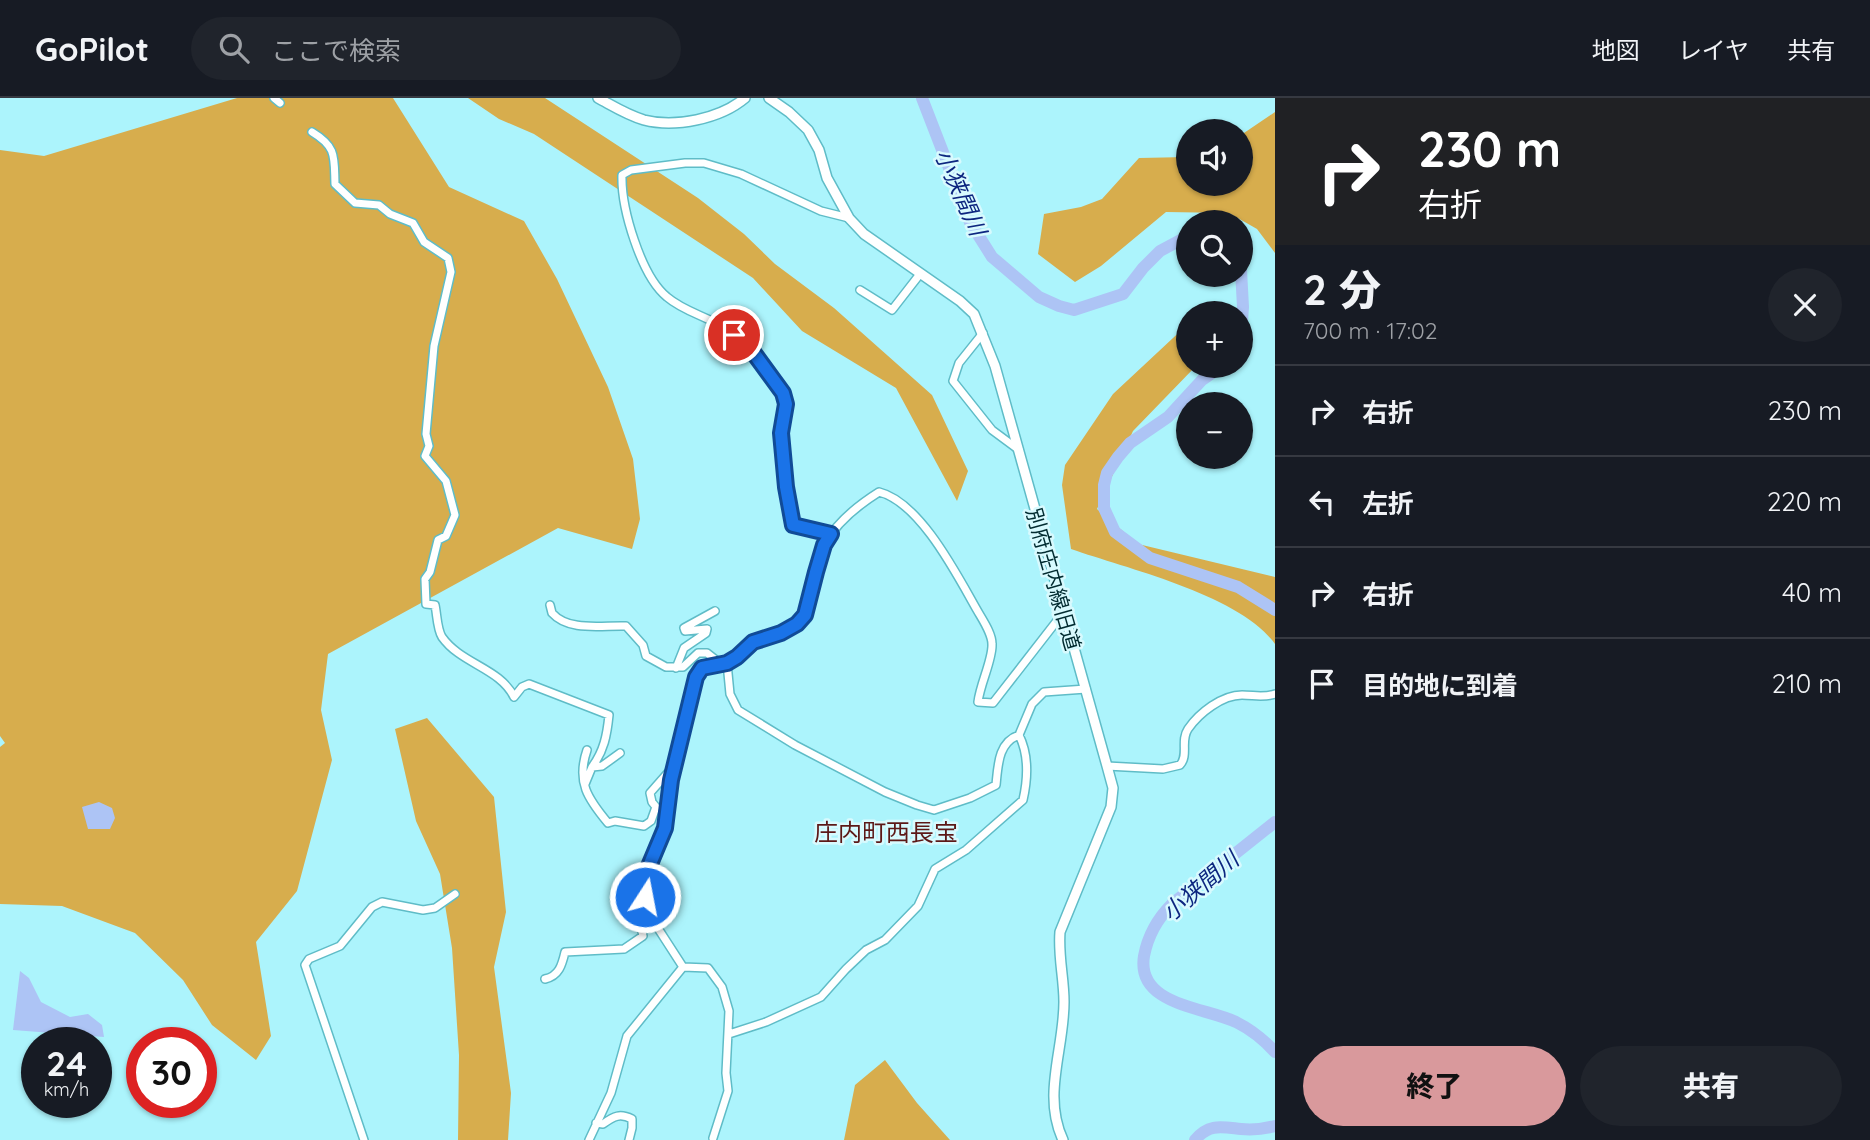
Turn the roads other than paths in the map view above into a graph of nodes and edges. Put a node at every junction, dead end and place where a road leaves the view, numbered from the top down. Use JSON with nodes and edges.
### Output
{"nodes":[{"id":1,"x":598,"y":98,"type":"edge"},
{"id":2,"x":745,"y":98,"type":"edge"},
{"id":3,"x":769,"y":98,"type":"edge"},
{"id":4,"x":312,"y":132,"type":"dead end"},
{"id":5,"x":849,"y":218,"type":"junction"},
{"id":6,"x":920,"y":274,"type":"junction"},
{"id":7,"x":860,"y":290,"type":"dead end"},
{"id":8,"x":983,"y":333,"type":"junction"},
{"id":9,"x":1019,"y":451,"type":"junction"},
{"id":10,"x":831,"y":534,"type":"junction"},
{"id":11,"x":551,"y":605,"type":"dead end"},
{"id":12,"x":715,"y":611,"type":"dead end"},
{"id":13,"x":1063,"y":613,"type":"junction"},
{"id":14,"x":724,"y":664,"type":"junction"},
{"id":15,"x":676,"y":668,"type":"junction"},
{"id":16,"x":1086,"y":689,"type":"junction"},
{"id":17,"x":1275,"y":694,"type":"edge"},
{"id":18,"x":1019,"y":735,"type":"junction"},
{"id":19,"x":587,"y":750,"type":"dead end"},
{"id":20,"x":620,"y":753,"type":"dead end"},
{"id":21,"x":677,"y":762,"type":"junction"},
{"id":22,"x":1107,"y":766,"type":"junction"},
{"id":23,"x":592,"y":767,"type":"junction"},
{"id":24,"x":584,"y":784,"type":"junction"},
{"id":25,"x":646,"y":882,"type":"junction"},
{"id":26,"x":455,"y":894,"type":"dead end"},
{"id":27,"x":683,"y":967,"type":"junction"},
{"id":28,"x":545,"y":979,"type":"dead end"},
{"id":29,"x":729,"y":1034,"type":"junction"},
{"id":30,"x":596,"y":1123,"type":"junction"},
{"id":31,"x":362,"y":1129,"type":"junction"},
{"id":32,"x":713,"y":1139,"type":"edge"},
{"id":33,"x":355,"y":1140,"type":"edge"},
{"id":34,"x":364,"y":1140,"type":"edge"},
{"id":35,"x":589,"y":1140,"type":"edge"},
{"id":36,"x":629,"y":1140,"type":"edge"},
{"id":37,"x":1063,"y":1140,"type":"edge"}],
"edges":[{"from":1,"to":2,"type":"street"},
{"from":3,"to":5,"type":"street","name":"別府庄内線旧道"},
{"from":4,"to":23,"type":"street"},
{"from":5,"to":6,"type":"street","name":"別府庄内線旧道"},
{"from":5,"to":10,"type":"street"},
{"from":6,"to":7,"type":"street"},
{"from":6,"to":8,"type":"street","name":"別府庄内線旧道"},
{"from":8,"to":9,"type":"street","name":"別府庄内線旧道"},
{"from":8,"to":9,"type":"street"},
{"from":9,"to":13,"type":"street","name":"別府庄内線旧道"},
{"from":10,"to":13,"type":"street"},
{"from":10,"to":14,"type":"street"},
{"from":11,"to":15,"type":"street"},
{"from":12,"to":15,"type":"street"},
{"from":13,"to":16,"type":"street","name":"別府庄内線旧道"},
{"from":14,"to":15,"type":"street"},
{"from":14,"to":18,"type":"street"},
{"from":14,"to":21,"type":"street"},
{"from":16,"to":18,"type":"street"},
{"from":16,"to":22,"type":"street","name":"別府庄内線旧道"},
{"from":17,"to":22,"type":"street"},
{"from":18,"to":29,"type":"street"},
{"from":19,"to":24,"type":"street"},
{"from":20,"to":23,"type":"street"},
{"from":21,"to":24,"type":"street"},
{"from":21,"to":25,"type":"street"},
{"from":22,"to":37,"type":"street","name":"別府庄内線旧道"},
{"from":23,"to":24,"type":"street"},
{"from":25,"to":27,"type":"street"},
{"from":25,"to":28,"type":"street"},
{"from":26,"to":31,"type":"street"},
{"from":27,"to":29,"type":"street"},
{"from":27,"to":30,"type":"street"},
{"from":29,"to":32,"type":"street"},
{"from":30,"to":35,"type":"street"},
{"from":30,"to":36,"type":"street"},
{"from":31,"to":33,"type":"street"},
{"from":31,"to":34,"type":"street"}]}
